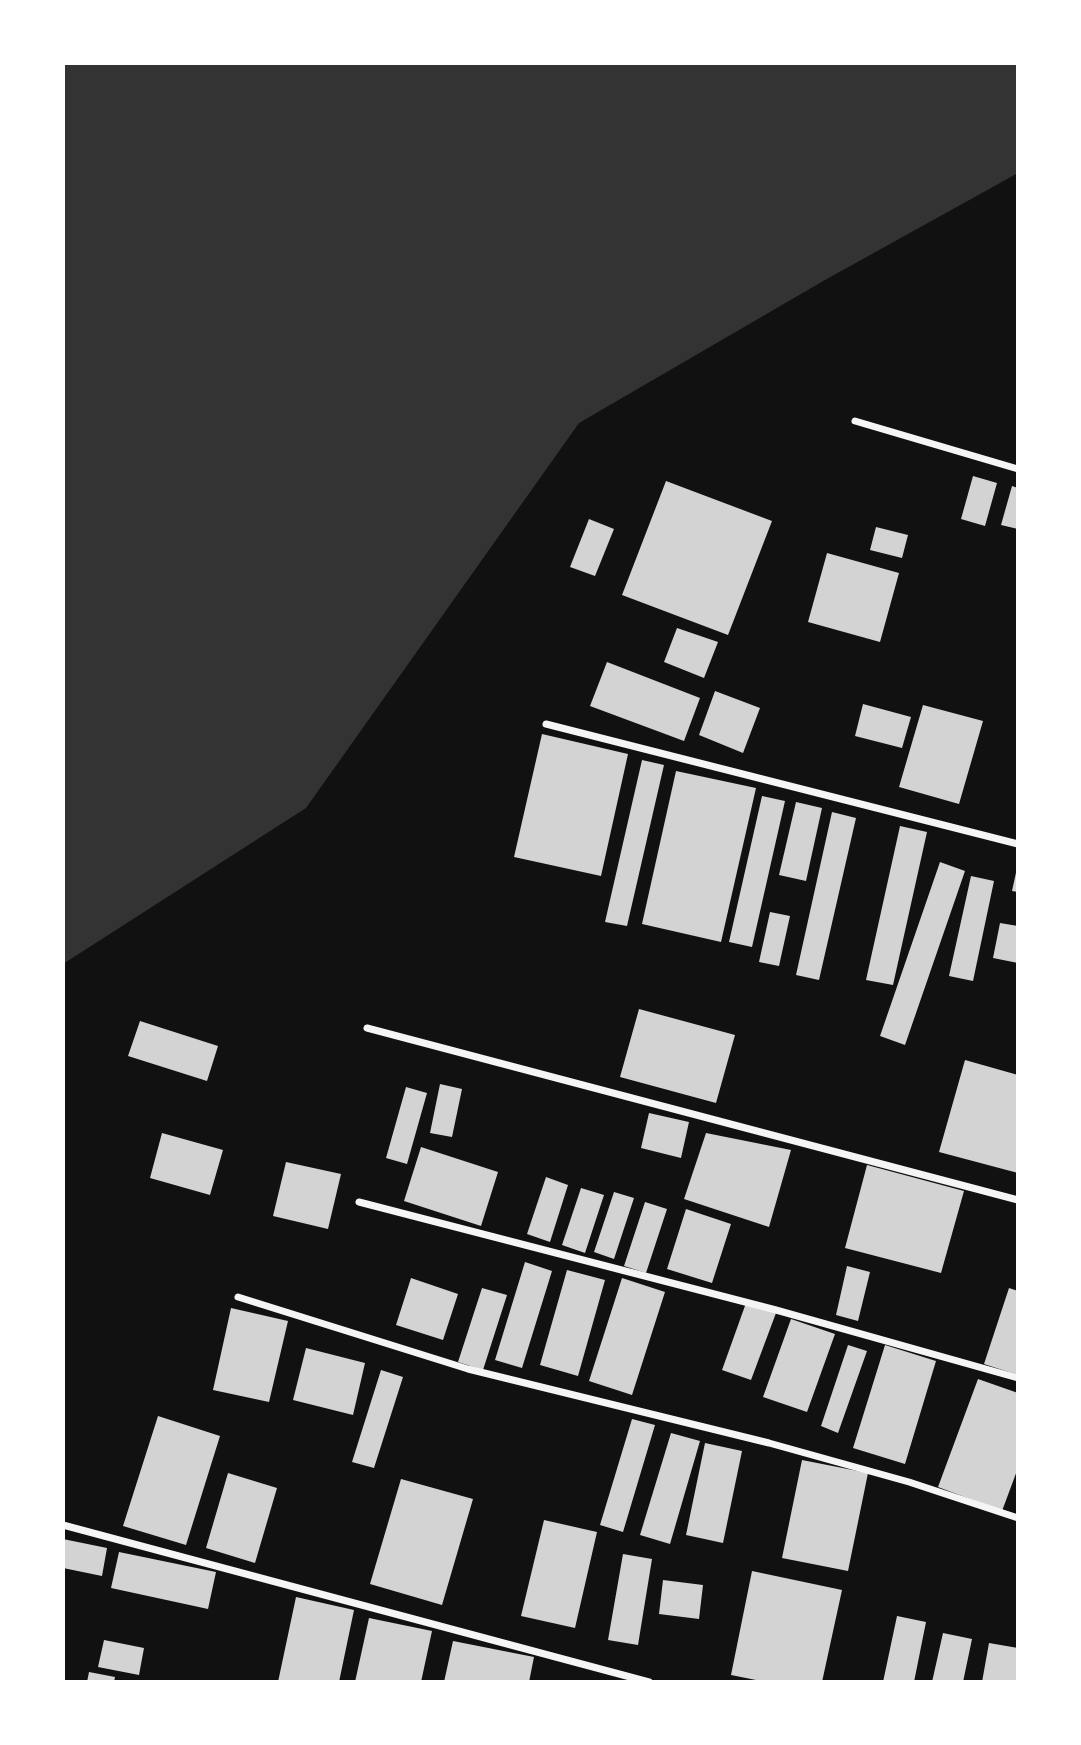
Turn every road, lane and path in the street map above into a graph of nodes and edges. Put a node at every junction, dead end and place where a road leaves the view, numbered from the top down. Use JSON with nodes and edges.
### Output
{"nodes":[{"id":1,"x":855,"y":421,"type":"dead end"},
{"id":2,"x":1018,"y":469,"type":"edge"},
{"id":3,"x":546,"y":724,"type":"dead end"},
{"id":4,"x":1018,"y":844,"type":"edge"},
{"id":5,"x":367,"y":1028,"type":"dead end"},
{"id":6,"x":1018,"y":1200,"type":"edge"},
{"id":7,"x":359,"y":1202,"type":"dead end"},
{"id":8,"x":237,"y":1297,"type":"dead end"},
{"id":9,"x":1018,"y":1378,"type":"edge"},
{"id":10,"x":1018,"y":1517,"type":"edge"},
{"id":11,"x":63,"y":1525,"type":"edge"},
{"id":12,"x":649,"y":1682,"type":"edge"}],
"edges":[{"from":1,"to":2,"type":"street"},
{"from":3,"to":4,"type":"street"},
{"from":5,"to":6,"type":"street"},
{"from":7,"to":9,"type":"street"},
{"from":8,"to":10,"type":"street"},
{"from":11,"to":12,"type":"street"}]}
